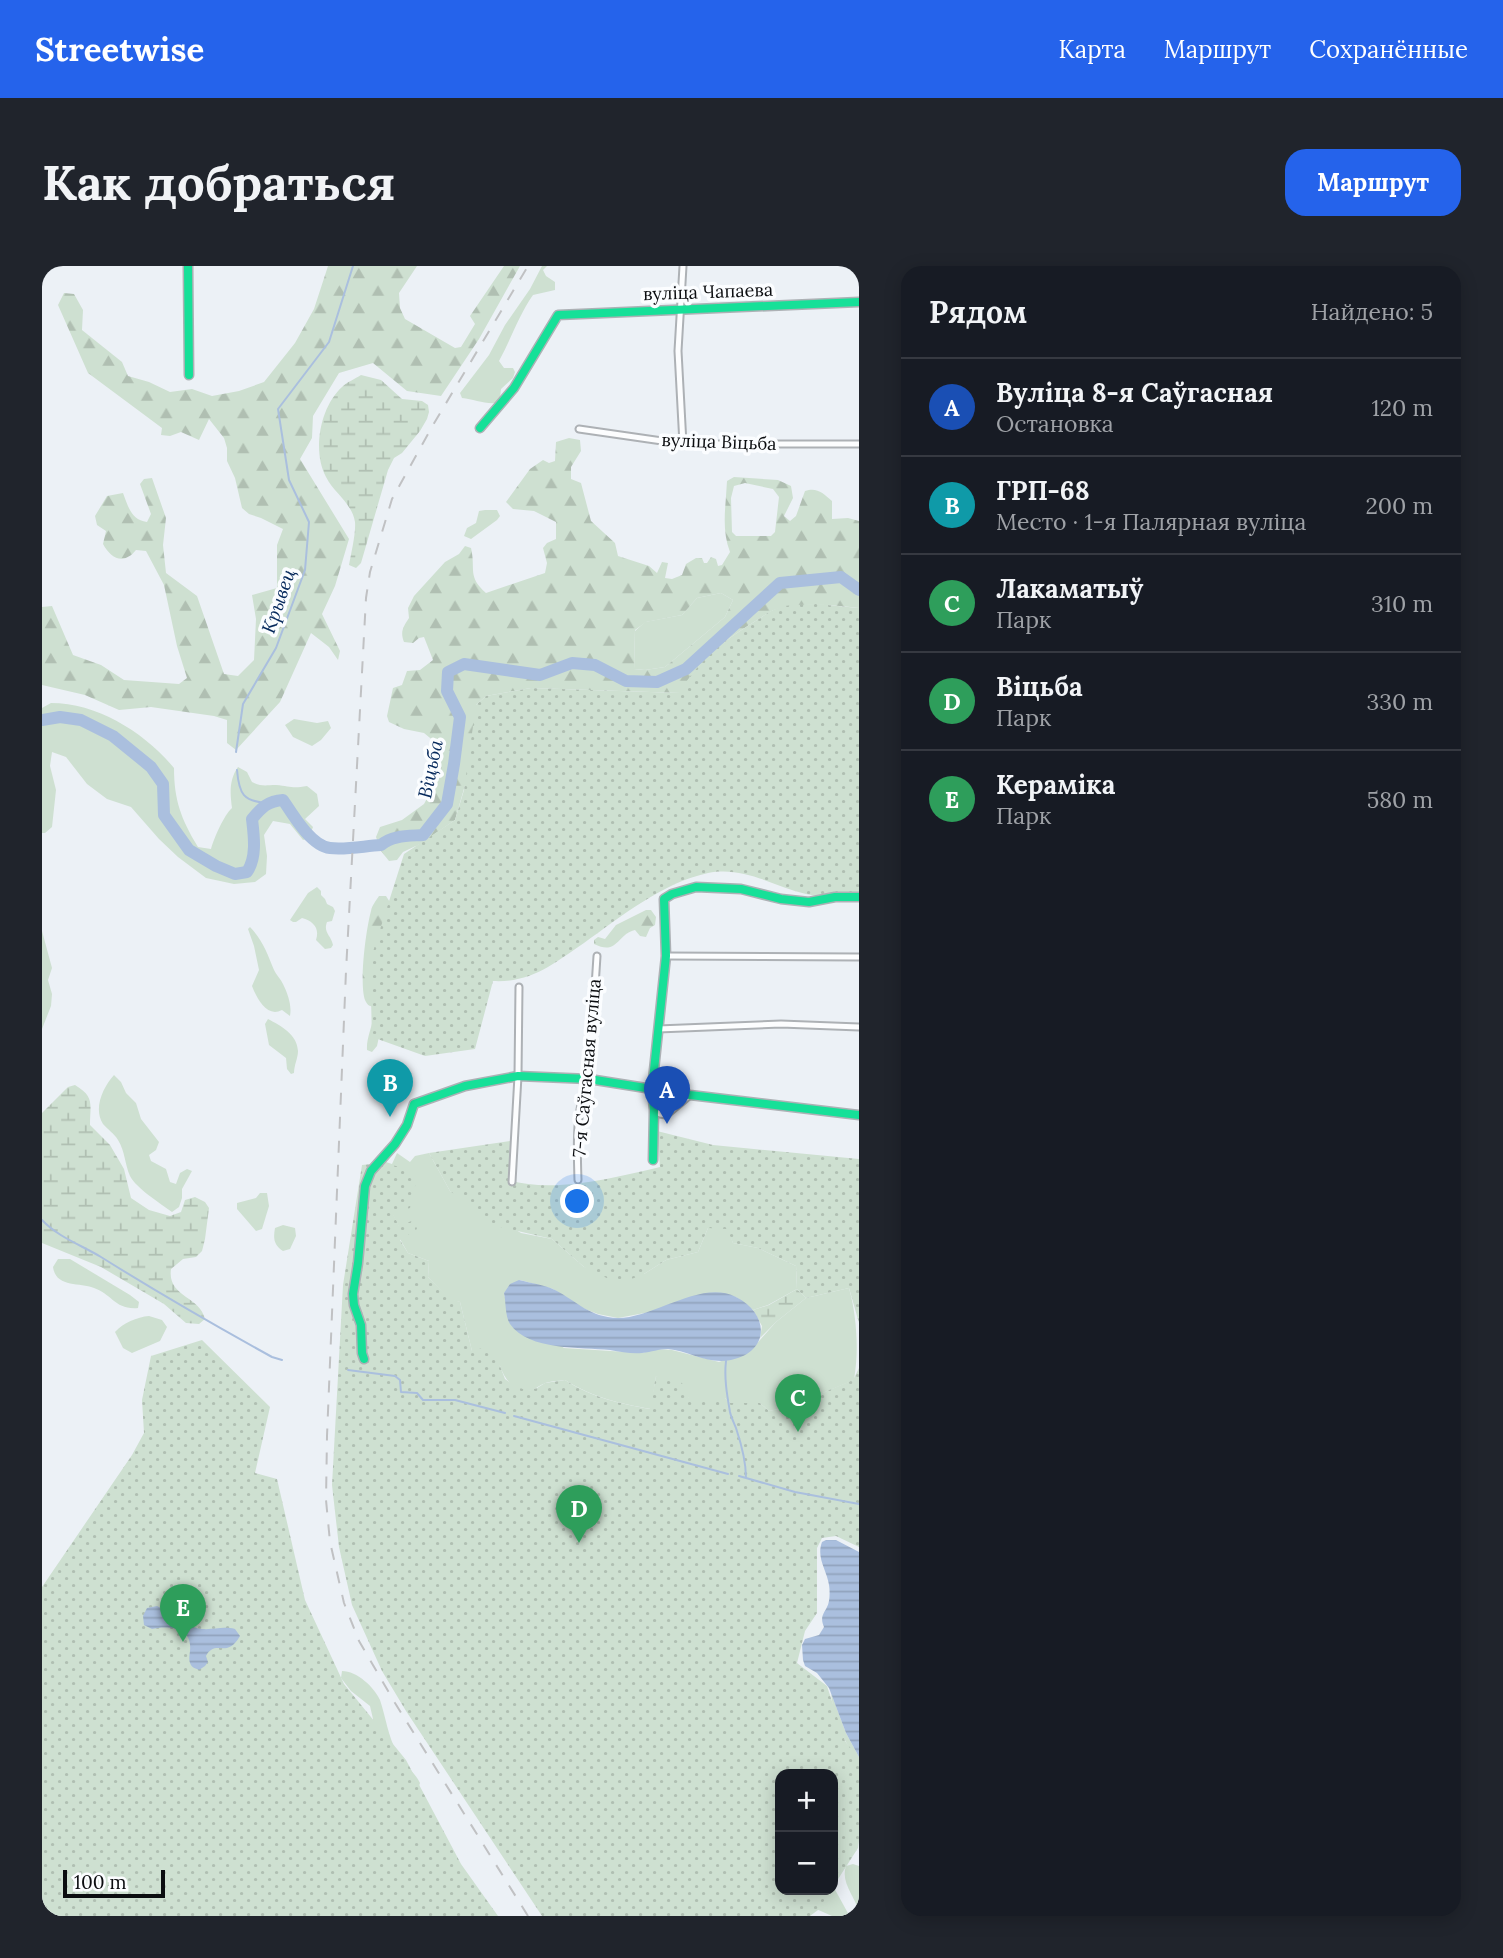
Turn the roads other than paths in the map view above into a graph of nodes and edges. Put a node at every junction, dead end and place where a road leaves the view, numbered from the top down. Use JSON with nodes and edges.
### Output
{"nodes":[{"id":1,"x":188,"y":266,"type":"edge"},
{"id":2,"x":683,"y":266,"type":"edge"},
{"id":3,"x":859,"y":302,"type":"edge"},
{"id":4,"x":680,"y":309,"type":"junction"},
{"id":5,"x":189,"y":375,"type":"dead end"},
{"id":6,"x":480,"y":428,"type":"dead end"},
{"id":7,"x":579,"y":429,"type":"dead end"},
{"id":8,"x":683,"y":444,"type":"junction"},
{"id":9,"x":859,"y":444,"type":"edge"},
{"id":10,"x":859,"y":897,"type":"edge"},
{"id":11,"x":597,"y":956,"type":"dead end"},
{"id":12,"x":666,"y":956,"type":"junction"},
{"id":13,"x":859,"y":957,"type":"edge"},
{"id":14,"x":519,"y":987,"type":"dead end"},
{"id":15,"x":859,"y":1027,"type":"edge"},
{"id":16,"x":658,"y":1029,"type":"junction"},
{"id":17,"x":518,"y":1076,"type":"junction"},
{"id":18,"x":589,"y":1079,"type":"junction"},
{"id":19,"x":652,"y":1089,"type":"junction"},
{"id":20,"x":690,"y":1095,"type":"junction"},
{"id":21,"x":654,"y":1110,"type":"junction"},
{"id":22,"x":859,"y":1115,"type":"edge"},
{"id":23,"x":653,"y":1160,"type":"dead end"},
{"id":24,"x":578,"y":1180,"type":"dead end"},
{"id":25,"x":512,"y":1182,"type":"dead end"},
{"id":26,"x":363,"y":1359,"type":"dead end"}],
"edges":[{"from":1,"to":5,"type":"street"},
{"from":2,"to":4,"type":"street"},
{"from":3,"to":4,"type":"street","name":"вуліца Чапаева"},
{"from":4,"to":6,"type":"street","name":"вуліца Чапаева"},
{"from":4,"to":8,"type":"street"},
{"from":7,"to":8,"type":"street","name":"вуліца Віцьба"},
{"from":8,"to":9,"type":"street","name":"вуліца Віцьба"},
{"from":10,"to":12,"type":"street"},
{"from":11,"to":18,"type":"street","name":"7-я Саўгасная вуліца"},
{"from":12,"to":13,"type":"street"},
{"from":12,"to":16,"type":"street"},
{"from":14,"to":17,"type":"street"},
{"from":15,"to":16,"type":"street"},
{"from":16,"to":19,"type":"street"},
{"from":17,"to":18,"type":"street"},
{"from":17,"to":25,"type":"street"},
{"from":17,"to":26,"type":"street"},
{"from":18,"to":19,"type":"street"},
{"from":18,"to":24,"type":"street","name":"7-я Саўгасная вуліца"},
{"from":19,"to":20,"type":"street"},
{"from":19,"to":21,"type":"street"},
{"from":20,"to":21,"type":"street"},
{"from":20,"to":22,"type":"street"},
{"from":21,"to":23,"type":"street"}]}
